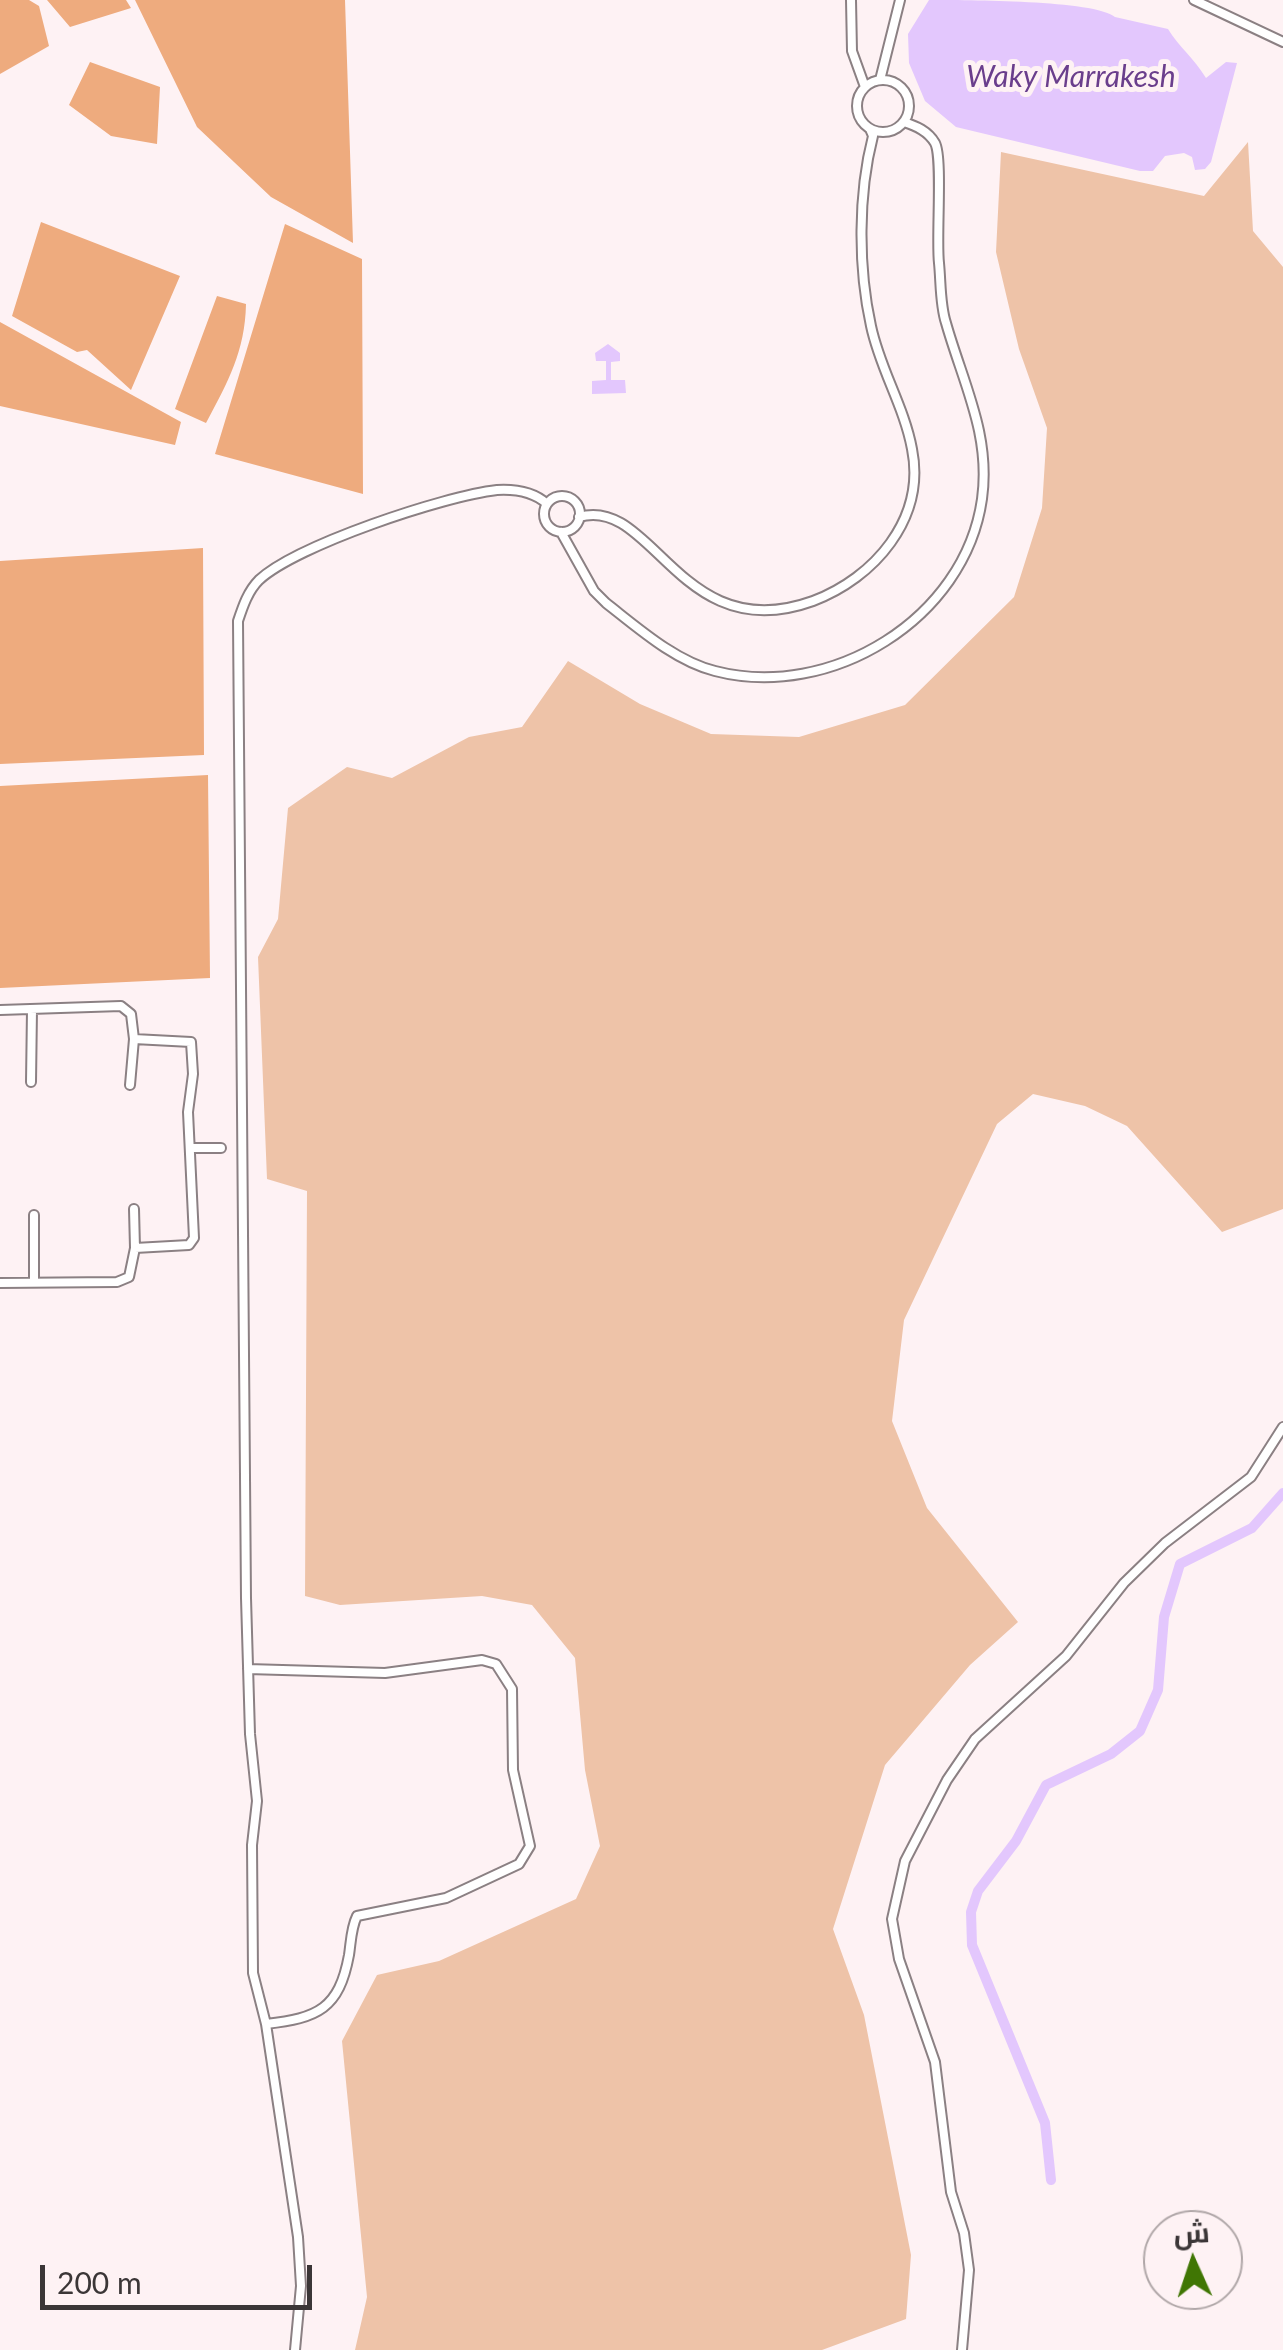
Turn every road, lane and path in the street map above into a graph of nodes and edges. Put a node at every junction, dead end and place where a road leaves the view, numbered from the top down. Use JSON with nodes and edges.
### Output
{"nodes":[{"id":1,"x":852,"y":0,"type":"edge"},
{"id":2,"x":900,"y":0,"type":"edge"},
{"id":3,"x":1194,"y":0,"type":"edge"},
{"id":4,"x":1283,"y":42,"type":"edge"},
{"id":5,"x":880,"y":80,"type":"junction"},
{"id":6,"x":865,"y":87,"type":"junction"},
{"id":7,"x":904,"y":122,"type":"junction"},
{"id":8,"x":870,"y":129,"type":"junction"},
{"id":9,"x":547,"y":504,"type":"junction"},
{"id":10,"x":580,"y":518,"type":"junction"},
{"id":11,"x":561,"y":532,"type":"junction"},
{"id":12,"x":0,"y":1010,"type":"edge"},
{"id":13,"x":32,"y":1010,"type":"junction"},
{"id":14,"x":134,"y":1039,"type":"junction"},
{"id":15,"x":31,"y":1082,"type":"dead end"},
{"id":16,"x":130,"y":1085,"type":"dead end"},
{"id":17,"x":190,"y":1148,"type":"junction"},
{"id":18,"x":221,"y":1148,"type":"dead end"},
{"id":19,"x":134,"y":1210,"type":"dead end"},
{"id":20,"x":34,"y":1216,"type":"dead end"},
{"id":21,"x":135,"y":1248,"type":"junction"},
{"id":22,"x":34,"y":1282,"type":"junction"},
{"id":23,"x":0,"y":1283,"type":"edge"},
{"id":24,"x":1283,"y":1427,"type":"edge"},
{"id":25,"x":248,"y":1668,"type":"junction"},
{"id":26,"x":266,"y":2024,"type":"junction"},
{"id":27,"x":295,"y":2350,"type":"edge"},
{"id":28,"x":962,"y":2350,"type":"edge"}],
"edges":[{"from":1,"to":6,"type":"street"},
{"from":2,"to":5,"type":"street"},
{"from":3,"to":4,"type":"street"},
{"from":5,"to":6,"type":"street"},
{"from":5,"to":7,"type":"street"},
{"from":6,"to":8,"type":"street"},
{"from":7,"to":8,"type":"street"},
{"from":7,"to":11,"type":"street"},
{"from":8,"to":10,"type":"street"},
{"from":9,"to":10,"type":"street"},
{"from":9,"to":11,"type":"street"},
{"from":9,"to":25,"type":"street"},
{"from":10,"to":11,"type":"street"},
{"from":12,"to":13,"type":"street"},
{"from":13,"to":14,"type":"street"},
{"from":13,"to":15,"type":"street"},
{"from":14,"to":16,"type":"street"},
{"from":14,"to":17,"type":"street"},
{"from":17,"to":18,"type":"street"},
{"from":17,"to":21,"type":"street"},
{"from":19,"to":21,"type":"street"},
{"from":20,"to":22,"type":"street"},
{"from":21,"to":22,"type":"street"},
{"from":22,"to":23,"type":"street"},
{"from":24,"to":28,"type":"street"},
{"from":25,"to":26,"type":"street"},
{"from":25,"to":26,"type":"street"},
{"from":26,"to":27,"type":"street"}]}
